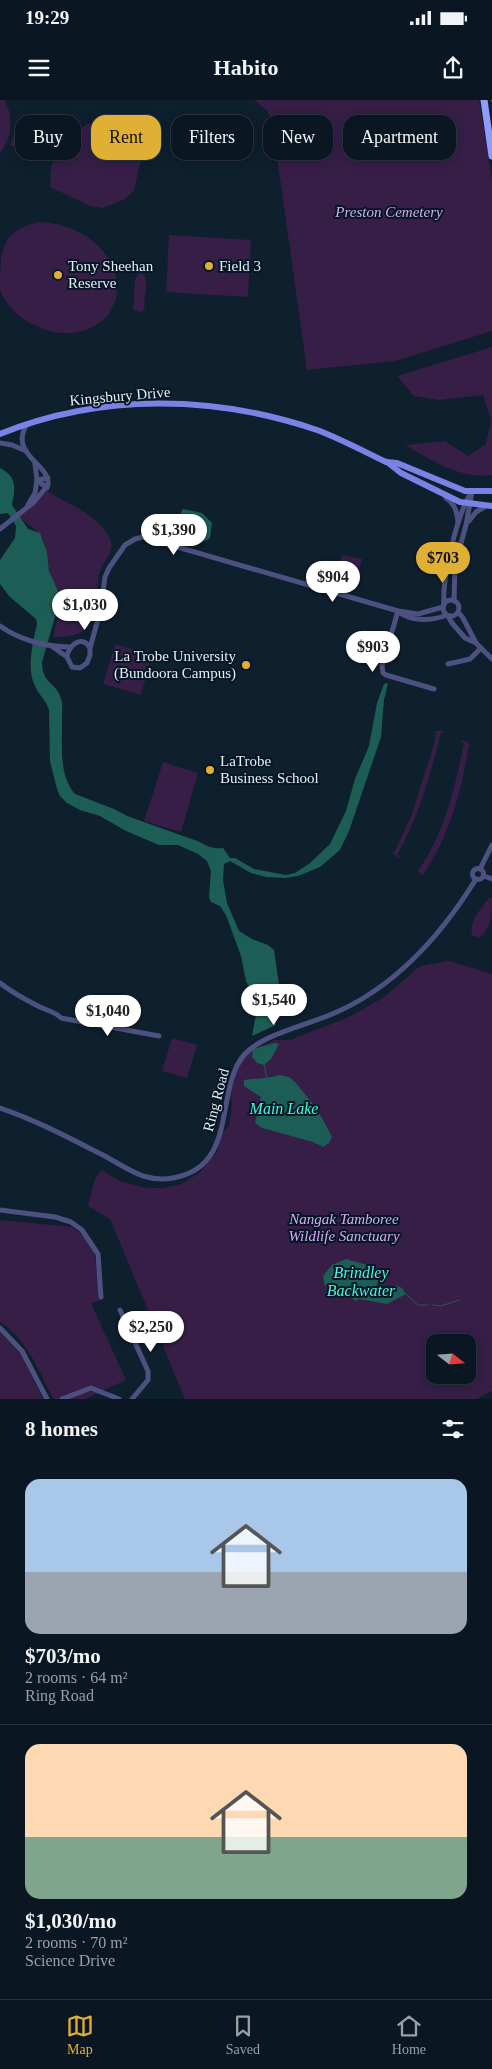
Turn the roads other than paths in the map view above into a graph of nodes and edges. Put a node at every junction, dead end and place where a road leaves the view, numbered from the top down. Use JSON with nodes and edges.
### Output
{"nodes":[{"id":1,"x":484,"y":100,"type":"edge"},
{"id":2,"x":492,"y":156,"type":"edge"},
{"id":3,"x":27,"y":424,"type":"junction"},
{"id":4,"x":0,"y":434,"type":"edge"},
{"id":5,"x":0,"y":443,"type":"edge"},
{"id":6,"x":26,"y":452,"type":"junction"},
{"id":7,"x":34,"y":461,"type":"junction"},
{"id":8,"x":386,"y":462,"type":"junction"},
{"id":9,"x":48,"y":478,"type":"junction"},
{"id":10,"x":37,"y":480,"type":"junction"},
{"id":11,"x":47,"y":488,"type":"junction"},
{"id":12,"x":472,"y":491,"type":"junction"},
{"id":13,"x":492,"y":491,"type":"edge"},
{"id":14,"x":439,"y":493,"type":"junction"},
{"id":15,"x":468,"y":503,"type":"junction"},
{"id":16,"x":489,"y":506,"type":"edge"},
{"id":17,"x":23,"y":512,"type":"junction"},
{"id":18,"x":459,"y":525,"type":"junction"},
{"id":19,"x":466,"y":525,"type":"junction"},
{"id":20,"x":1,"y":528,"type":"edge"},
{"id":21,"x":454,"y":601,"type":"junction"},
{"id":22,"x":444,"y":606,"type":"junction"},
{"id":23,"x":398,"y":611,"type":"junction"},
{"id":24,"x":458,"y":612,"type":"junction"},
{"id":25,"x":448,"y":615,"type":"junction"},
{"id":26,"x":418,"y":617,"type":"junction"},
{"id":27,"x":98,"y":621,"type":"junction"},
{"id":28,"x":0,"y":626,"type":"edge"},
{"id":29,"x":83,"y":641,"type":"junction"},
{"id":30,"x":476,"y":643,"type":"junction"},
{"id":31,"x":50,"y":646,"type":"junction"},
{"id":32,"x":70,"y":647,"type":"junction"},
{"id":33,"x":90,"y":648,"type":"junction"},
{"id":34,"x":481,"y":648,"type":"junction"},
{"id":35,"x":67,"y":657,"type":"junction"},
{"id":36,"x":492,"y":659,"type":"edge"},
{"id":37,"x":448,"y":664,"type":"dead end"},
{"id":38,"x":434,"y":689,"type":"dead end"},
{"id":39,"x":492,"y":845,"type":"edge"},
{"id":40,"x":480,"y":869,"type":"junction"},
{"id":41,"x":484,"y":876,"type":"junction"},
{"id":42,"x":476,"y":879,"type":"junction"},
{"id":43,"x":492,"y":879,"type":"edge"},
{"id":44,"x":0,"y":982,"type":"edge"},
{"id":45,"x":159,"y":1036,"type":"dead end"},
{"id":46,"x":0,"y":1108,"type":"edge"},
{"id":47,"x":0,"y":1210,"type":"edge"},
{"id":48,"x":101,"y":1297,"type":"dead end"},
{"id":49,"x":120,"y":1310,"type":"dead end"},
{"id":50,"x":0,"y":1328,"type":"edge"},
{"id":51,"x":135,"y":1397,"type":"edge"},
{"id":52,"x":115,"y":1398,"type":"edge"},
{"id":53,"x":47,"y":1399,"type":"edge"},
{"id":54,"x":62,"y":1399,"type":"edge"}],
"edges":[{"from":1,"to":2,"type":"highway"},
{"from":3,"to":4,"type":"main road","name":"Kingsbury Drive"},
{"from":3,"to":6,"type":"street"},
{"from":3,"to":8,"type":"main road","name":"Kingsbury Drive"},
{"from":5,"to":6,"type":"street"},
{"from":6,"to":7,"type":"street"},
{"from":7,"to":9,"type":"street"},
{"from":7,"to":10,"type":"street"},
{"from":8,"to":12,"type":"main road","name":"Kingsbury Drive"},
{"from":8,"to":14,"type":"main road","name":"Kingsbury Drive"},
{"from":9,"to":10,"type":"street"},
{"from":9,"to":11,"type":"street"},
{"from":10,"to":11,"type":"street"},
{"from":10,"to":17,"type":"street"},
{"from":11,"to":17,"type":"street"},
{"from":12,"to":13,"type":"main road","name":"Kingsbury Drive"},
{"from":12,"to":15,"type":"street"},
{"from":14,"to":15,"type":"main road","name":"Kingsbury Drive"},
{"from":14,"to":18,"type":"street"},
{"from":15,"to":16,"type":"main road","name":"Kingsbury Drive"},
{"from":15,"to":18,"type":"street"},
{"from":15,"to":19,"type":"street"},
{"from":16,"to":19,"type":"street"},
{"from":17,"to":20,"type":"street"},
{"from":18,"to":22,"type":"street"},
{"from":19,"to":21,"type":"street"},
{"from":21,"to":22,"type":"street"},
{"from":21,"to":24,"type":"street"},
{"from":22,"to":25,"type":"street"},
{"from":22,"to":26,"type":"street"},
{"from":23,"to":26,"type":"street"},
{"from":23,"to":27,"type":"street"},
{"from":23,"to":38,"type":"street"},
{"from":24,"to":25,"type":"street"},
{"from":24,"to":30,"type":"street"},
{"from":25,"to":26,"type":"street"},
{"from":25,"to":30,"type":"street"},
{"from":27,"to":29,"type":"street"},
{"from":27,"to":33,"type":"street"},
{"from":28,"to":31,"type":"street"},
{"from":29,"to":32,"type":"street"},
{"from":29,"to":33,"type":"street"},
{"from":30,"to":34,"type":"street"},
{"from":31,"to":32,"type":"street"},
{"from":31,"to":35,"type":"street"},
{"from":32,"to":35,"type":"street"},
{"from":33,"to":35,"type":"street"},
{"from":34,"to":36,"type":"street"},
{"from":34,"to":37,"type":"street"},
{"from":39,"to":40,"type":"street"},
{"from":40,"to":41,"type":"street"},
{"from":40,"to":42,"type":"street"},
{"from":41,"to":42,"type":"street"},
{"from":41,"to":43,"type":"street"},
{"from":42,"to":46,"type":"street","name":"Ring Road"},
{"from":44,"to":45,"type":"street"},
{"from":47,"to":48,"type":"street"},
{"from":49,"to":51,"type":"street"},
{"from":50,"to":53,"type":"street"},
{"from":52,"to":54,"type":"street"}]}
